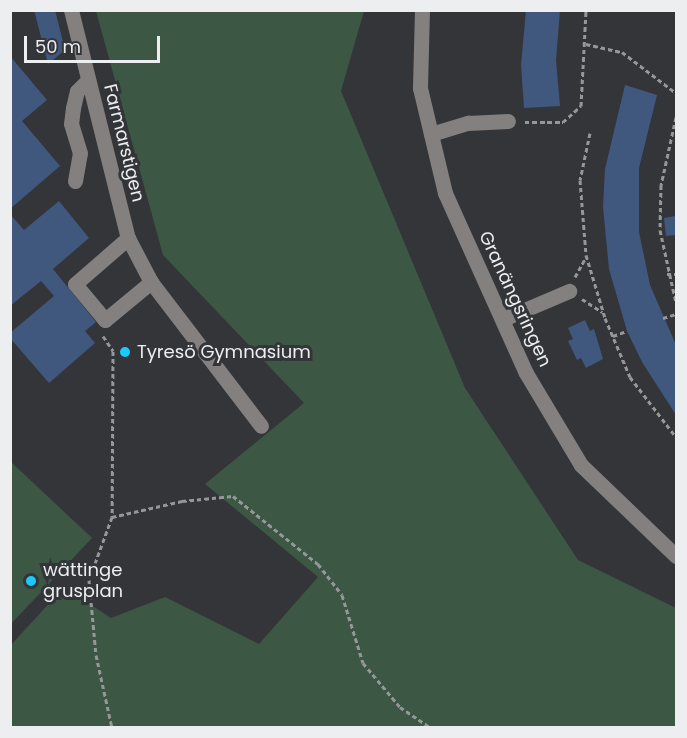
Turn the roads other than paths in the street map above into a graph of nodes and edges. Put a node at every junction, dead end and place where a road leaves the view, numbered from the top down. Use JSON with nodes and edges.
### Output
{"nodes":[{"id":1,"x":70,"y":10,"type":"edge"},
{"id":2,"x":422,"y":10,"type":"edge"},
{"id":3,"x":88,"y":80,"type":"junction"},
{"id":4,"x":508,"y":121,"type":"road end"},
{"id":5,"x":431,"y":134,"type":"junction"},
{"id":6,"x":75,"y":181,"type":"dead end"},
{"id":7,"x":128,"y":238,"type":"junction"},
{"id":8,"x":151,"y":282,"type":"junction"},
{"id":9,"x":569,"y":291,"type":"dead end"},
{"id":10,"x":504,"y":319,"type":"junction"},
{"id":11,"x":261,"y":426,"type":"dead end"},
{"id":12,"x":676,"y":556,"type":"edge"}],
"edges":[{"from":1,"to":3,"type":"street","name":"Farmarstigen"},
{"from":2,"to":5,"type":"street","name":"Granängsringen"},
{"from":3,"to":6,"type":"street"},
{"from":3,"to":7,"type":"street","name":"Farmarstigen"},
{"from":4,"to":5,"type":"street"},
{"from":5,"to":10,"type":"street","name":"Granängsringen"},
{"from":7,"to":8,"type":"street","name":"Farmarstigen"},
{"from":7,"to":8,"type":"street"},
{"from":8,"to":11,"type":"street","name":"Farmarstigen"},
{"from":9,"to":10,"type":"street"},
{"from":10,"to":12,"type":"street","name":"Granängsringen"}]}
